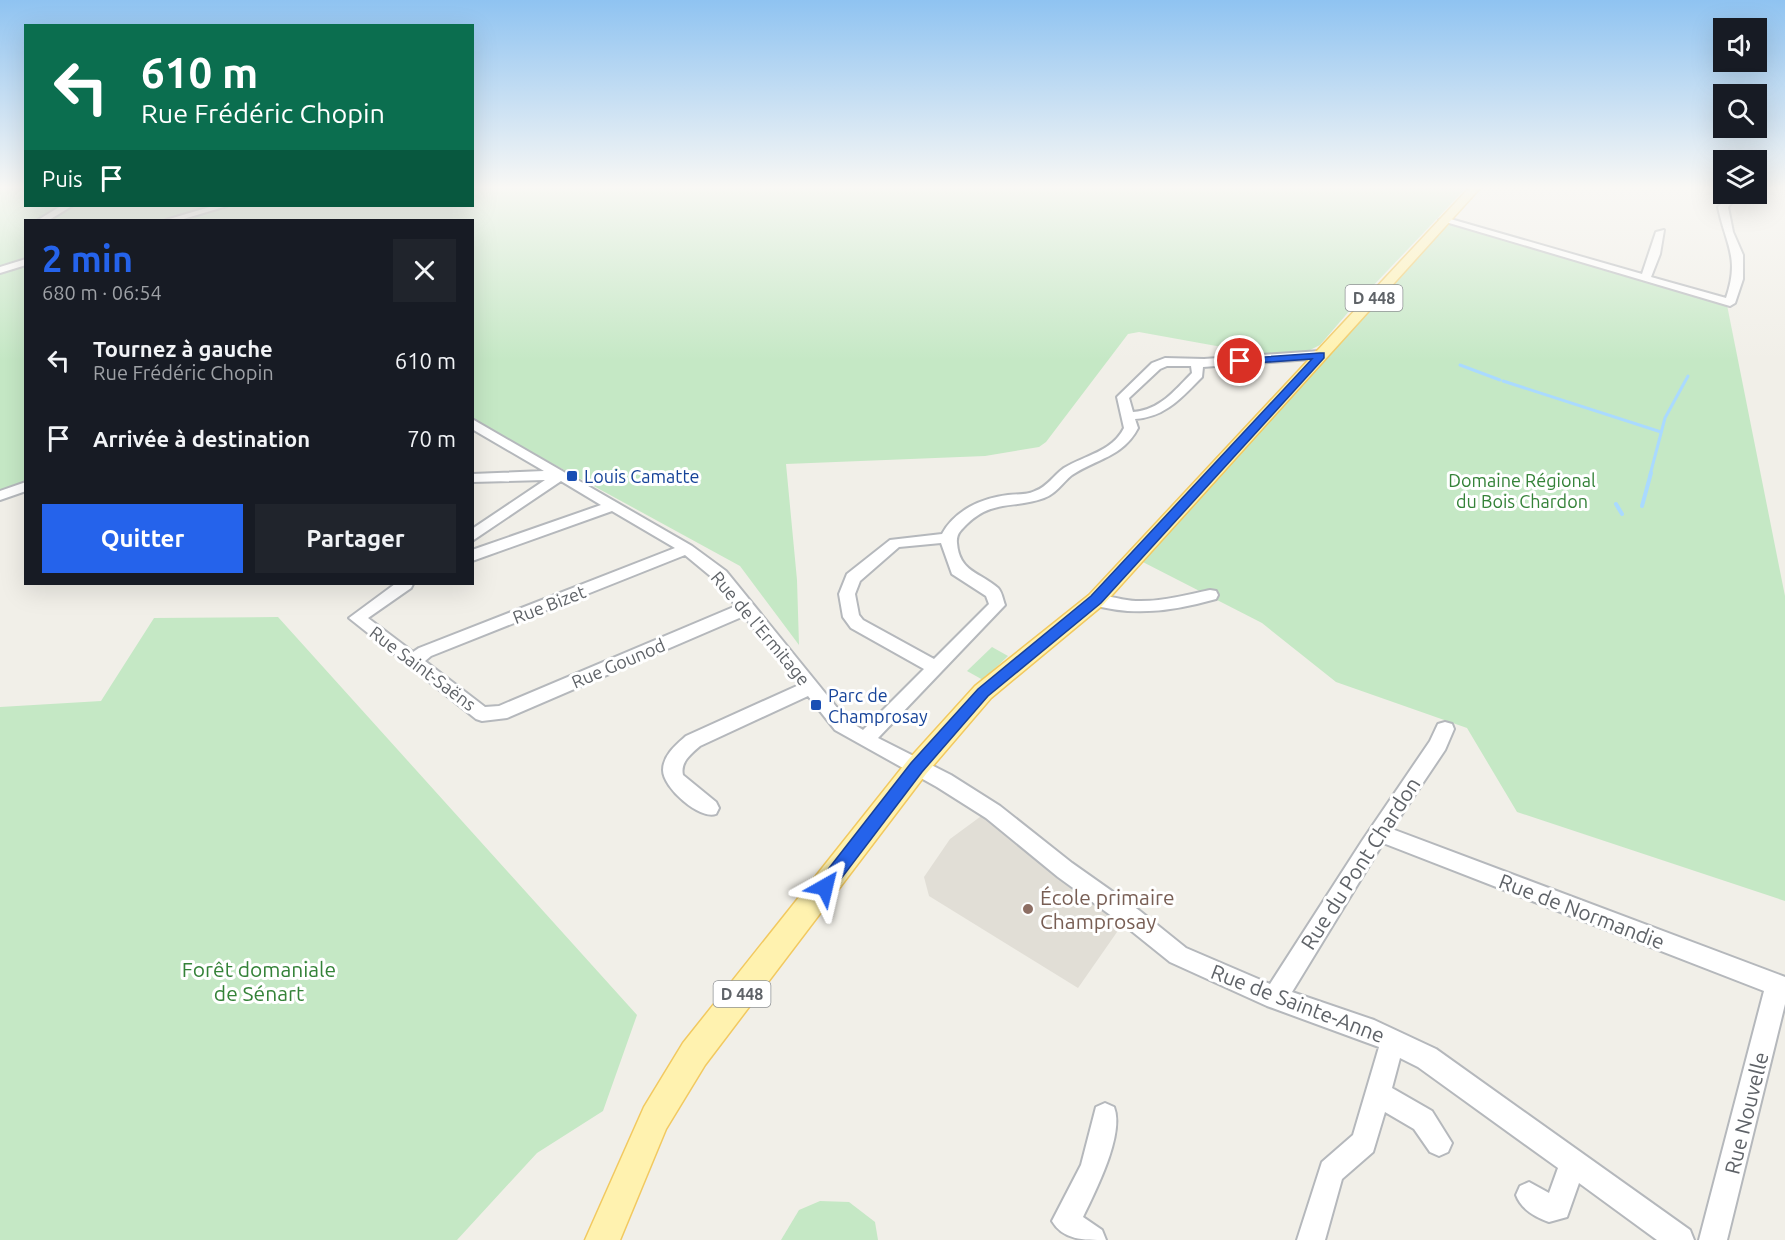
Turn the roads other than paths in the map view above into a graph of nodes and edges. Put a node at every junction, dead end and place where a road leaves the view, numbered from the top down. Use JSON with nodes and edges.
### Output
{"nodes":[{"id":1,"x":1421,"y":245,"type":"edge"},
{"id":2,"x":1529,"y":245,"type":"edge"},
{"id":3,"x":1657,"y":245,"type":"edge"},
{"id":4,"x":1734,"y":245,"type":"edge"},
{"id":5,"x":24,"y":263,"type":"edge"},
{"id":6,"x":0,"y":270,"type":"edge"},
{"id":7,"x":1645,"y":279,"type":"junction"},
{"id":8,"x":1320,"y":356,"type":"junction"},
{"id":9,"x":1196,"y":363,"type":"junction"},
{"id":10,"x":1128,"y":416,"type":"junction"},
{"id":11,"x":474,"y":424,"type":"edge"},
{"id":12,"x":561,"y":475,"type":"junction"},
{"id":13,"x":474,"y":478,"type":"edge"},
{"id":14,"x":24,"y":487,"type":"edge"},
{"id":15,"x":0,"y":496,"type":"edge"},
{"id":16,"x":24,"y":496,"type":"edge"},
{"id":17,"x":612,"y":506,"type":"junction"},
{"id":18,"x":474,"y":535,"type":"edge"},
{"id":19,"x":948,"y":538,"type":"junction"},
{"id":20,"x":687,"y":549,"type":"junction"},
{"id":21,"x":474,"y":555,"type":"edge"},
{"id":22,"x":404,"y":585,"type":"edge"},
{"id":23,"x":1210,"y":595,"type":"dead end"},
{"id":24,"x":1096,"y":600,"type":"junction"},
{"id":25,"x":746,"y":609,"type":"junction"},
{"id":26,"x":413,"y":661,"type":"junction"},
{"id":27,"x":937,"y":668,"type":"junction"},
{"id":28,"x":811,"y":687,"type":"junction"},
{"id":29,"x":490,"y":715,"type":"joint"},
{"id":30,"x":1446,"y":729,"type":"dead end"},
{"id":31,"x":865,"y":740,"type":"junction"},
{"id":32,"x":917,"y":767,"type":"junction"},
{"id":33,"x":710,"y":808,"type":"dead end"},
{"id":34,"x":1379,"y":833,"type":"junction"},
{"id":35,"x":1780,"y":987,"type":"edge"},
{"id":36,"x":1275,"y":998,"type":"junction"},
{"id":37,"x":1393,"y":1041,"type":"junction"},
{"id":38,"x":1379,"y":1094,"type":"junction"},
{"id":39,"x":1105,"y":1116,"type":"dead end"},
{"id":40,"x":1439,"y":1143,"type":"dead end"},
{"id":41,"x":1573,"y":1164,"type":"junction"},
{"id":42,"x":1529,"y":1195,"type":"dead end"},
{"id":43,"x":602,"y":1240,"type":"edge"},
{"id":44,"x":1092,"y":1240,"type":"edge"},
{"id":45,"x":1311,"y":1240,"type":"edge"},
{"id":46,"x":1680,"y":1240,"type":"edge"},
{"id":47,"x":1713,"y":1240,"type":"edge"}],
"edges":[{"from":1,"to":8,"type":"main road","number":"D 448"},
{"from":2,"to":7,"type":"street"},
{"from":3,"to":7,"type":"street"},
{"from":4,"to":7,"type":"street"},
{"from":5,"to":6,"type":"street"},
{"from":8,"to":9,"type":"street"},
{"from":8,"to":24,"type":"main road","number":"D 448"},
{"from":9,"to":10,"type":"street"},
{"from":9,"to":10,"type":"street"},
{"from":10,"to":19,"type":"street"},
{"from":11,"to":12,"type":"street","name":"Rue de l'Ermitage"},
{"from":12,"to":13,"type":"street"},
{"from":12,"to":17,"type":"street","name":"Rue de l'Ermitage"},
{"from":12,"to":18,"type":"street"},
{"from":14,"to":15,"type":"street"},
{"from":15,"to":16,"type":"street"},
{"from":17,"to":20,"type":"street","name":"Rue de l'Ermitage"},
{"from":17,"to":21,"type":"street"},
{"from":19,"to":27,"type":"street"},
{"from":19,"to":27,"type":"street"},
{"from":20,"to":25,"type":"street","name":"Rue de l'Ermitage"},
{"from":20,"to":26,"type":"street","name":"Rue Bizet"},
{"from":22,"to":26,"type":"street","name":"Rue Saint-Saëns"},
{"from":23,"to":24,"type":"street"},
{"from":24,"to":32,"type":"main road","number":"D 448"},
{"from":25,"to":28,"type":"street","name":"Rue de l'Ermitage"},
{"from":25,"to":29,"type":"street","name":"Rue Gounod"},
{"from":26,"to":29,"type":"street","name":"Rue Saint-Saëns"},
{"from":27,"to":31,"type":"street"},
{"from":28,"to":31,"type":"street","name":"Rue de l'Ermitage"},
{"from":28,"to":33,"type":"street"},
{"from":30,"to":34,"type":"street","name":"Rue du Pont Chardon"},
{"from":31,"to":32,"type":"street","name":"Rue de l'Ermitage"},
{"from":32,"to":36,"type":"street","name":"Rue de Sainte-Anne"},
{"from":32,"to":43,"type":"main road","number":"D 448"},
{"from":34,"to":35,"type":"street","name":"Rue de Normandie"},
{"from":34,"to":36,"type":"street","name":"Rue du Pont Chardon"},
{"from":35,"to":47,"type":"street","name":"Rue Nouvelle"},
{"from":36,"to":37,"type":"street","name":"Rue de Sainte-Anne"},
{"from":37,"to":38,"type":"street"},
{"from":37,"to":41,"type":"street","name":"Rue de Sainte-Anne"},
{"from":38,"to":40,"type":"street"},
{"from":38,"to":45,"type":"street"},
{"from":39,"to":44,"type":"street"},
{"from":41,"to":42,"type":"street"},
{"from":41,"to":46,"type":"street","name":"Rue de Sainte-Anne"}]}
